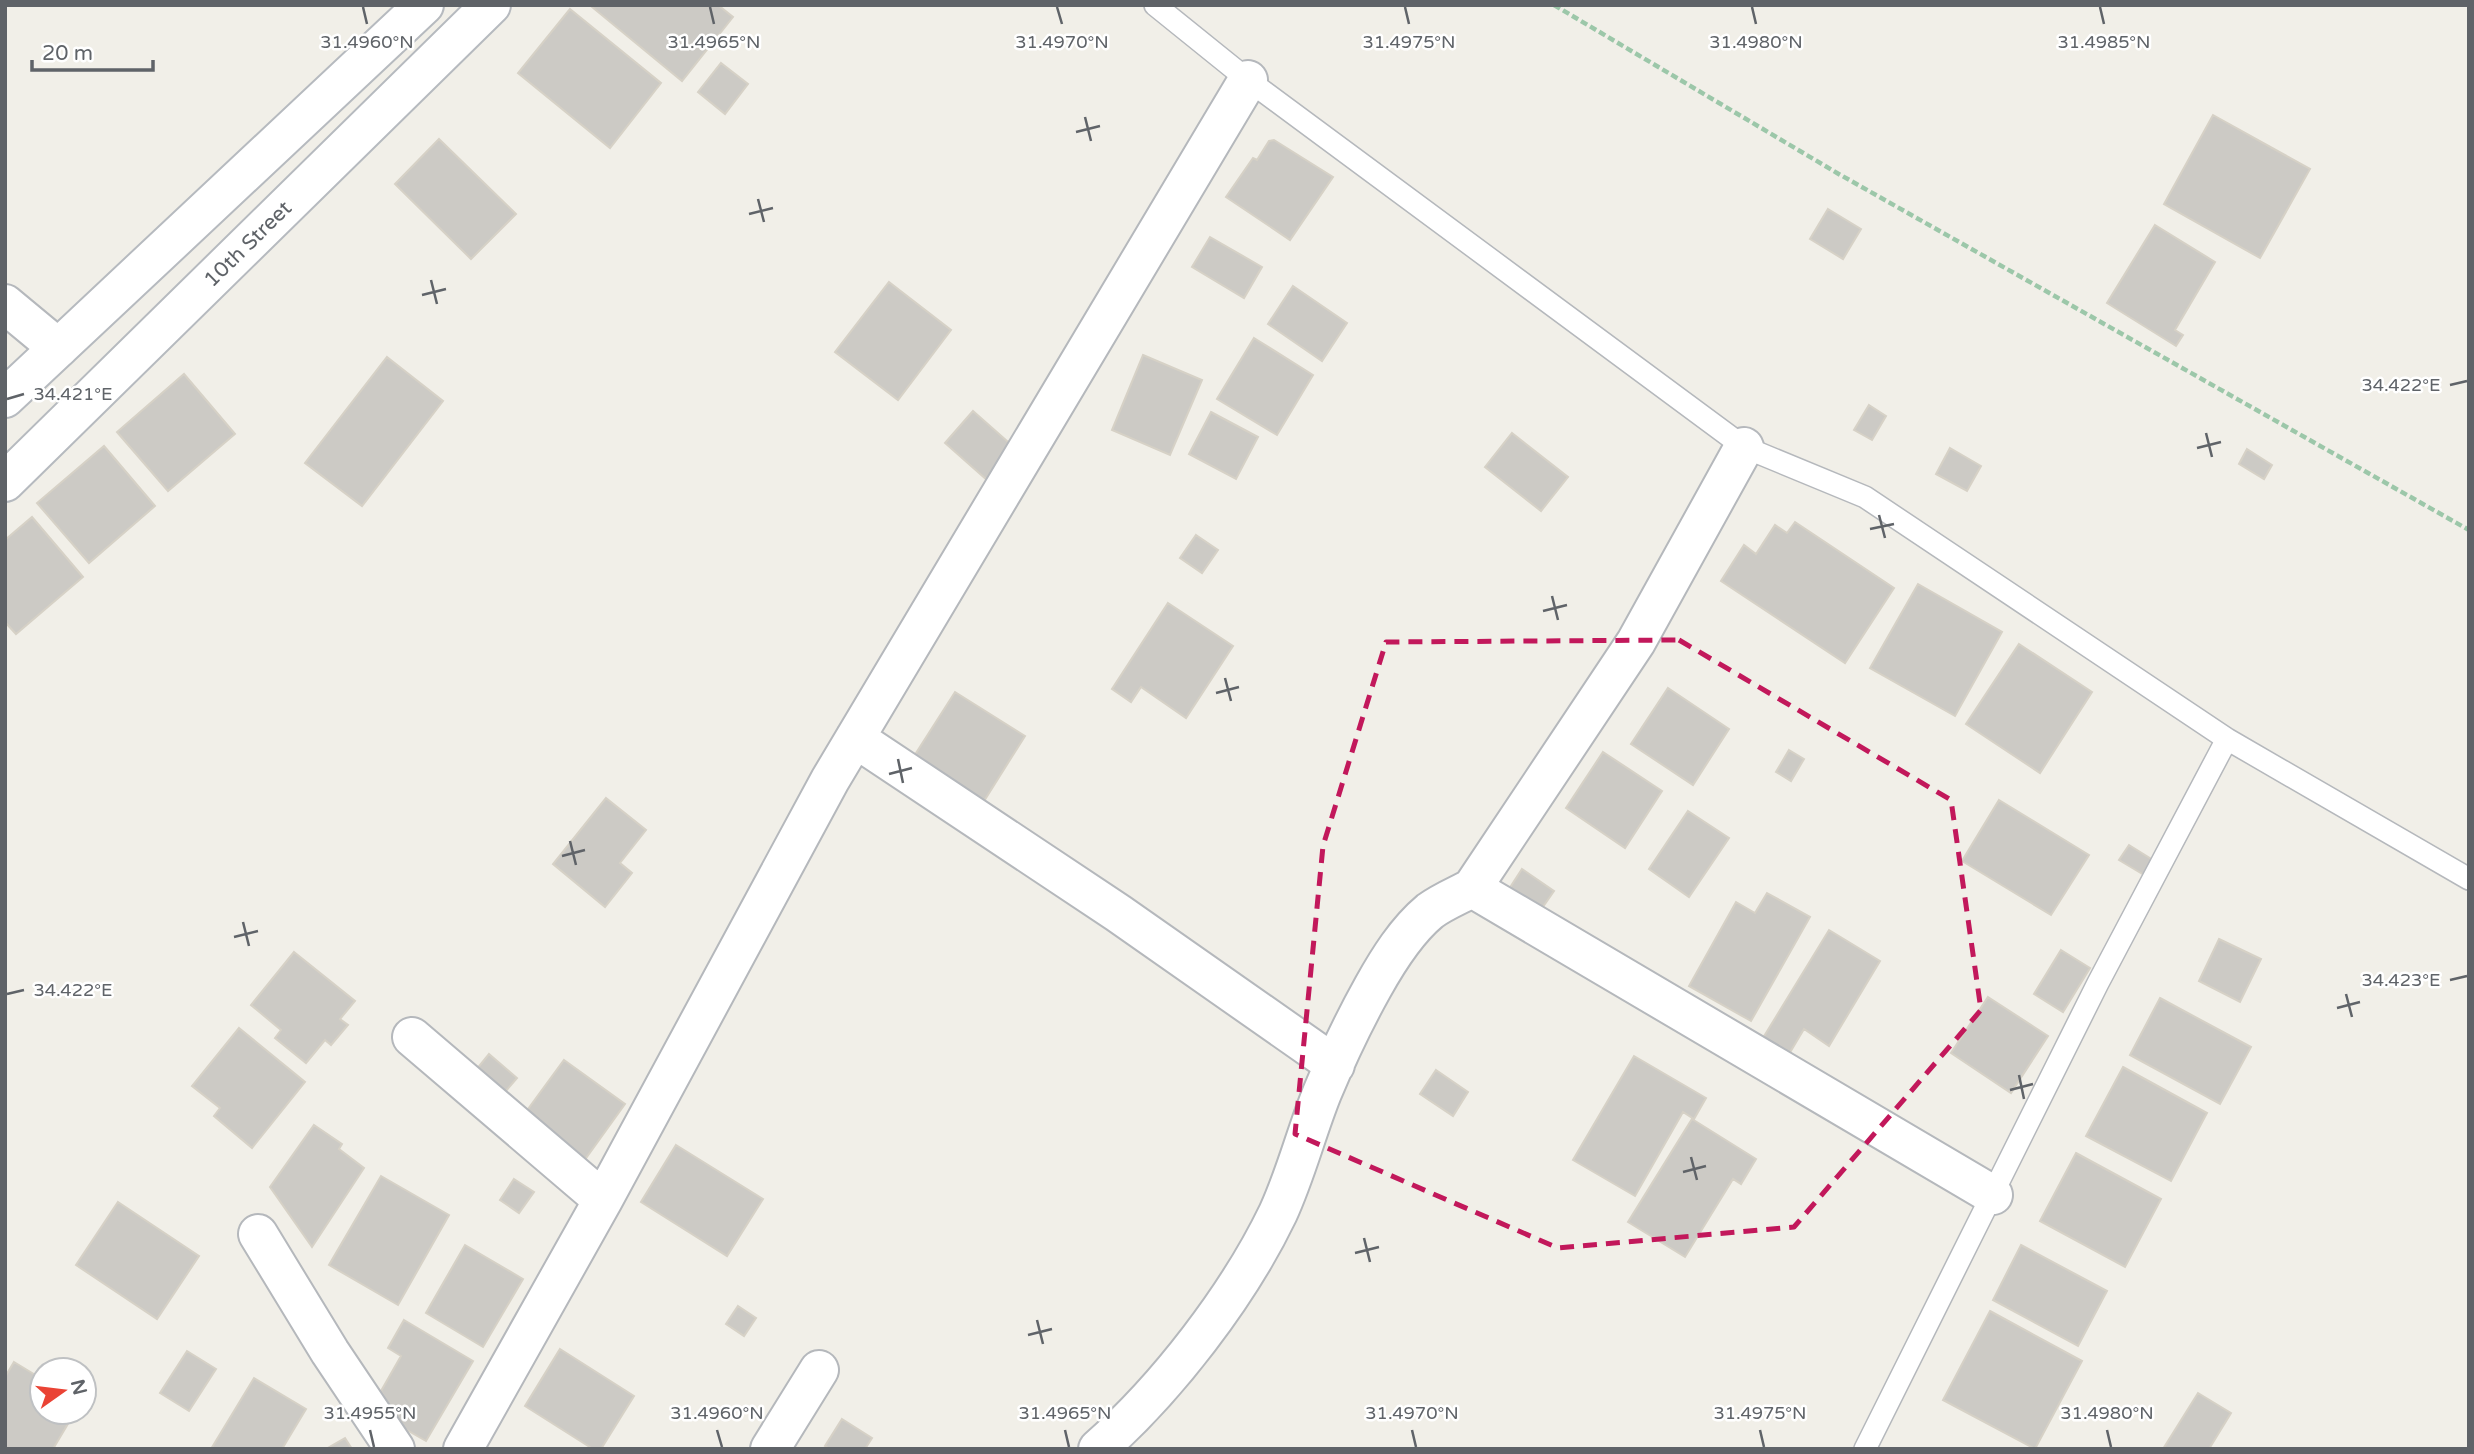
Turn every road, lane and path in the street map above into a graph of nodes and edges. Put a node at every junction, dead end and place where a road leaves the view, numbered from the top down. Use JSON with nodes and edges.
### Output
{"nodes":[{"id":1,"x":424,"y":5,"type":"edge"},
{"id":2,"x":491,"y":5,"type":"edge"},
{"id":3,"x":1155,"y":5,"type":"edge"},
{"id":4,"x":1554,"y":5,"type":"edge"},
{"id":5,"x":1248,"y":80,"type":"junction"},
{"id":6,"x":5,"y":304,"type":"edge"},
{"id":7,"x":58,"y":348,"type":"junction"},
{"id":8,"x":5,"y":398,"type":"edge"},
{"id":9,"x":1744,"y":447,"type":"junction"},
{"id":10,"x":5,"y":482,"type":"edge"},
{"id":11,"x":2469,"y":530,"type":"edge"},
{"id":12,"x":855,"y":738,"type":"junction"},
{"id":13,"x":2227,"y":739,"type":"junction"},
{"id":14,"x":2469,"y":878,"type":"edge"},
{"id":15,"x":1472,"y":888,"type":"junction"},
{"id":16,"x":412,"y":1037,"type":"dead end"},
{"id":17,"x":1335,"y":1065,"type":"junction"},
{"id":18,"x":1993,"y":1195,"type":"junction"},
{"id":19,"x":603,"y":1200,"type":"junction"},
{"id":20,"x":258,"y":1234,"type":"dead end"},
{"id":21,"x":819,"y":1370,"type":"dead end"},
{"id":22,"x":395,"y":1449,"type":"edge"},
{"id":23,"x":463,"y":1449,"type":"edge"},
{"id":24,"x":770,"y":1449,"type":"edge"},
{"id":25,"x":1098,"y":1449,"type":"edge"},
{"id":26,"x":1865,"y":1449,"type":"edge"}],
"edges":[{"from":1,"to":7,"type":"street"},
{"from":2,"to":10,"type":"street","name":"10th Street"},
{"from":3,"to":5,"type":"lane"},
{"from":4,"to":11,"type":"path"},
{"from":5,"to":9,"type":"lane"},
{"from":5,"to":12,"type":"street"},
{"from":6,"to":7,"type":"street"},
{"from":7,"to":8,"type":"street"},
{"from":9,"to":13,"type":"lane"},
{"from":9,"to":15,"type":"street"},
{"from":12,"to":17,"type":"street"},
{"from":12,"to":19,"type":"street"},
{"from":13,"to":14,"type":"lane"},
{"from":13,"to":18,"type":"lane"},
{"from":15,"to":17,"type":"street"},
{"from":15,"to":18,"type":"street"},
{"from":16,"to":19,"type":"street"},
{"from":17,"to":25,"type":"street"},
{"from":18,"to":26,"type":"lane"},
{"from":19,"to":23,"type":"street"},
{"from":20,"to":22,"type":"street"},
{"from":21,"to":24,"type":"street"}]}
